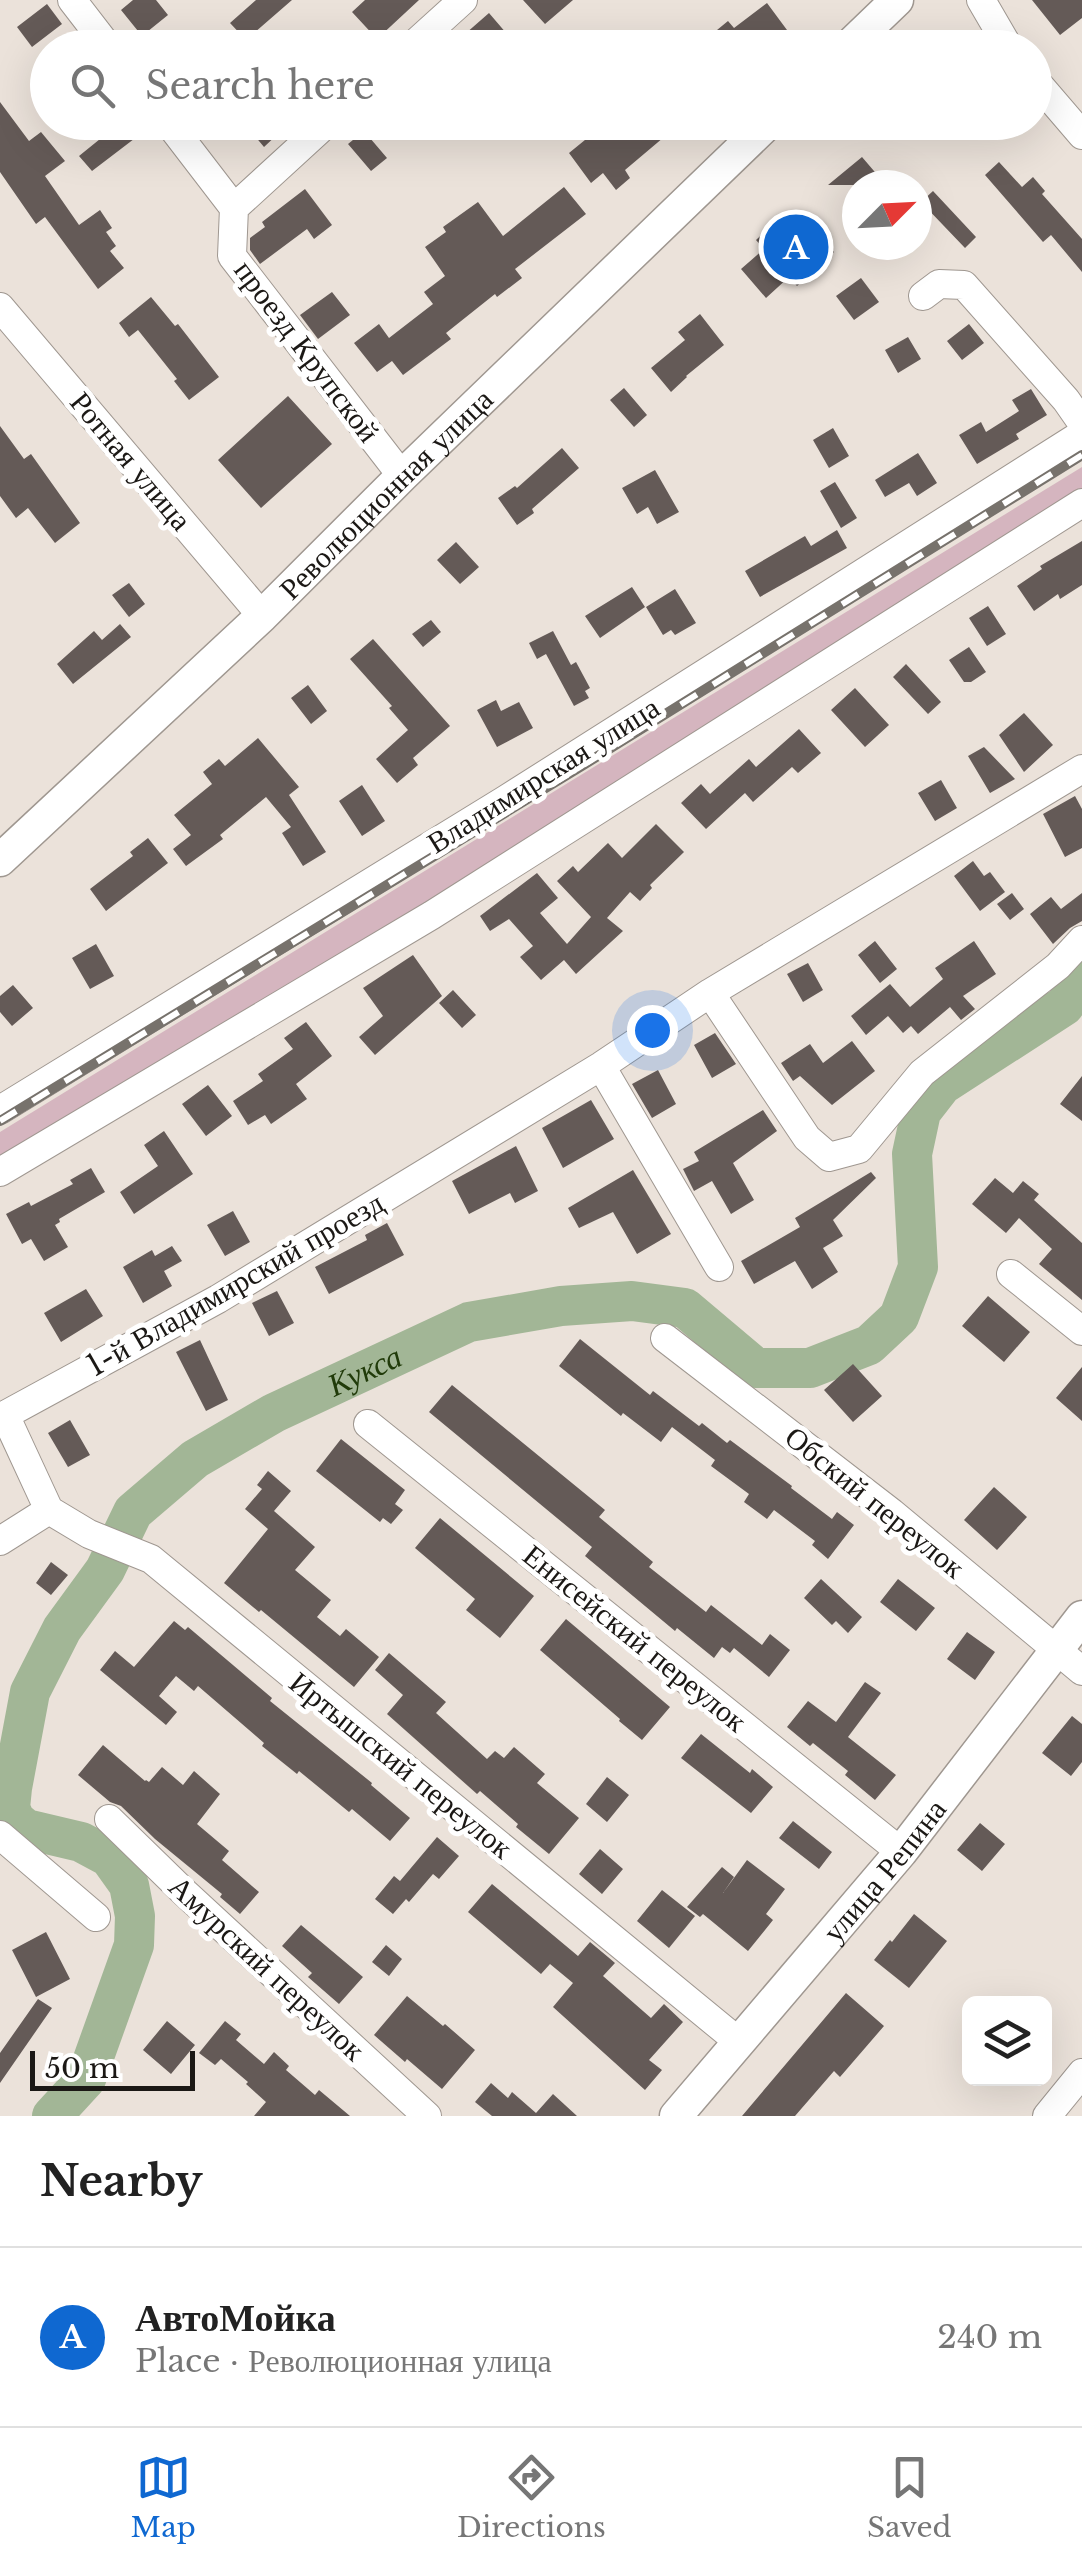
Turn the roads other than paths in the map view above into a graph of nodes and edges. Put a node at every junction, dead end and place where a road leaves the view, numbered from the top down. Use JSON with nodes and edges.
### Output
{"nodes":[{"id":1,"x":72,"y":0,"type":"edge"},
{"id":2,"x":462,"y":0,"type":"edge"},
{"id":3,"x":897,"y":0,"type":"edge"},
{"id":4,"x":980,"y":0,"type":"edge"},
{"id":5,"x":95,"y":30,"type":"edge"},
{"id":6,"x":430,"y":30,"type":"edge"},
{"id":7,"x":866,"y":30,"type":"edge"},
{"id":8,"x":999,"y":30,"type":"edge"},
{"id":9,"x":1052,"y":99,"type":"edge"},
{"id":10,"x":1082,"y":135,"type":"edge"},
{"id":11,"x":182,"y":140,"type":"edge"},
{"id":12,"x":308,"y":140,"type":"edge"},
{"id":13,"x":750,"y":140,"type":"edge"},
{"id":14,"x":234,"y":208,"type":"junction"},
{"id":15,"x":923,"y":296,"type":"dead end"},
{"id":16,"x":0,"y":306,"type":"edge"},
{"id":17,"x":1082,"y":424,"type":"edge"},
{"id":18,"x":1082,"y":434,"type":"edge"},
{"id":19,"x":402,"y":476,"type":"junction"},
{"id":20,"x":1082,"y":503,"type":"edge"},
{"id":21,"x":262,"y":616,"type":"junction"},
{"id":22,"x":1082,"y":770,"type":"edge"},
{"id":23,"x":0,"y":860,"type":"edge"},
{"id":24,"x":1082,"y":940,"type":"edge"},
{"id":25,"x":710,"y":993,"type":"junction"},
{"id":26,"x":602,"y":1066,"type":"junction"},
{"id":27,"x":0,"y":1110,"type":"edge"},
{"id":28,"x":0,"y":1172,"type":"edge"},
{"id":29,"x":719,"y":1267,"type":"dead end"},
{"id":30,"x":1011,"y":1274,"type":"dead end"},
{"id":31,"x":1082,"y":1332,"type":"edge"},
{"id":32,"x":665,"y":1338,"type":"dead end"},
{"id":33,"x":368,"y":1424,"type":"dead end"},
{"id":34,"x":49,"y":1510,"type":"junction"},
{"id":35,"x":0,"y":1541,"type":"edge"},
{"id":36,"x":1082,"y":1617,"type":"edge"},
{"id":37,"x":1056,"y":1650,"type":"junction"},
{"id":38,"x":1082,"y":1671,"type":"edge"},
{"id":39,"x":109,"y":1820,"type":"dead end"},
{"id":40,"x":0,"y":1836,"type":"edge"},
{"id":41,"x":901,"y":1852,"type":"junction"},
{"id":42,"x":96,"y":1917,"type":"dead end"},
{"id":43,"x":739,"y":2042,"type":"junction"},
{"id":44,"x":1082,"y":2073,"type":"edge"},
{"id":45,"x":427,"y":2116,"type":"edge"},
{"id":46,"x":676,"y":2116,"type":"edge"},
{"id":47,"x":1048,"y":2116,"type":"edge"}],
"edges":[{"from":1,"to":5,"type":"street"},
{"from":2,"to":6,"type":"street"},
{"from":3,"to":7,"type":"street"},
{"from":4,"to":8,"type":"street"},
{"from":9,"to":10,"type":"street"},
{"from":11,"to":14,"type":"street"},
{"from":12,"to":14,"type":"street"},
{"from":13,"to":19,"type":"street","name":"Революционная улица"},
{"from":14,"to":19,"type":"street","name":"проезд Крупской"},
{"from":15,"to":17,"type":"street"},
{"from":16,"to":21,"type":"street","name":"Ротная улица"},
{"from":18,"to":27,"type":"street","name":"Владимирская улица"},
{"from":19,"to":21,"type":"street","name":"Революционная улица"},
{"from":20,"to":28,"type":"street","name":"Владимирская улица"},
{"from":21,"to":23,"type":"street","name":"Революционная улица"},
{"from":22,"to":25,"type":"street","name":"1-й Владимирский проезд"},
{"from":24,"to":25,"type":"street"},
{"from":25,"to":26,"type":"street","name":"1-й Владимирский проезд"},
{"from":26,"to":29,"type":"street"},
{"from":26,"to":34,"type":"street","name":"1-й Владимирский проезд"},
{"from":30,"to":31,"type":"street"},
{"from":32,"to":37,"type":"street","name":"Обский переулок"},
{"from":33,"to":41,"type":"street","name":"Енисейский переулок"},
{"from":34,"to":35,"type":"street"},
{"from":34,"to":43,"type":"street","name":"Иртышский переулок"},
{"from":36,"to":37,"type":"street","name":"улица Репина"},
{"from":37,"to":38,"type":"street","name":"Обский переулок"},
{"from":37,"to":41,"type":"street","name":"улица Репина"},
{"from":39,"to":45,"type":"street","name":"Амурский переулок"},
{"from":40,"to":42,"type":"street"},
{"from":41,"to":43,"type":"street","name":"улица Репина"},
{"from":43,"to":46,"type":"street","name":"улица Репина"},
{"from":44,"to":47,"type":"street"}]}
